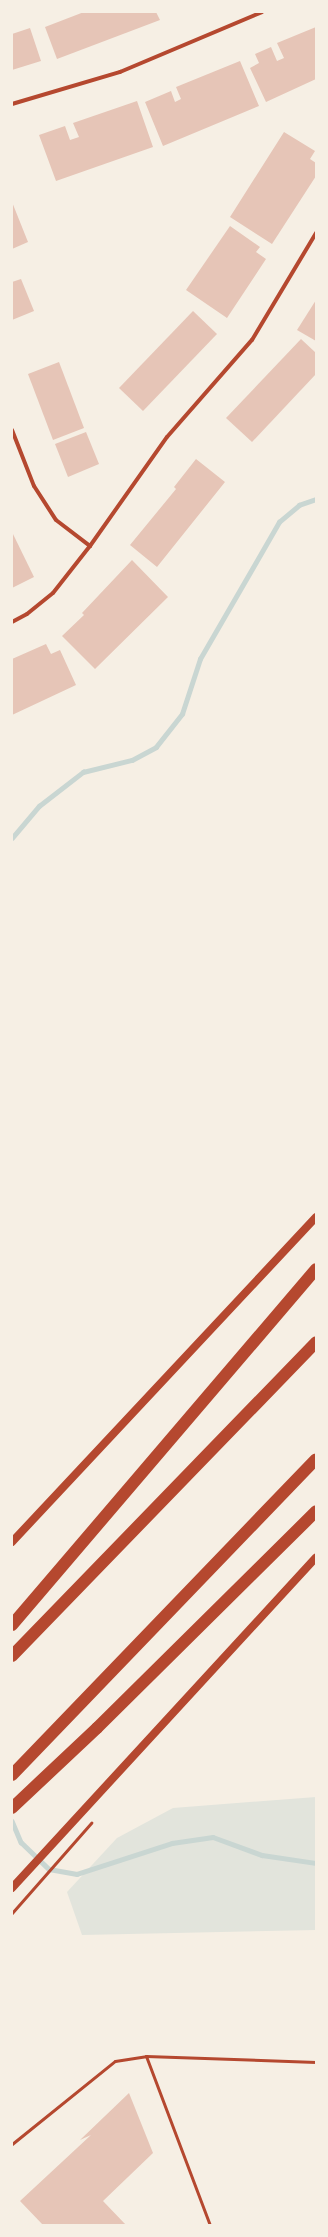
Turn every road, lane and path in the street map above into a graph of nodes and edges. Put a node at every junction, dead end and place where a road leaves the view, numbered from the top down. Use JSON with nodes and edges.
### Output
{"nodes":[{"id":1,"x":262,"y":12,"type":"edge"},
{"id":2,"x":12,"y":104,"type":"edge"},
{"id":3,"x":316,"y":233,"type":"edge"},
{"id":4,"x":12,"y":430,"type":"edge"},
{"id":5,"x":90,"y":546,"type":"junction"},
{"id":6,"x":12,"y":622,"type":"edge"},
{"id":7,"x":316,"y":1217,"type":"edge"},
{"id":8,"x":316,"y":1269,"type":"edge"},
{"id":9,"x":316,"y":1342,"type":"edge"},
{"id":10,"x":316,"y":1459,"type":"edge"},
{"id":11,"x":316,"y":1511,"type":"edge"},
{"id":12,"x":12,"y":1542,"type":"edge"},
{"id":13,"x":316,"y":1557,"type":"edge"},
{"id":14,"x":12,"y":1625,"type":"edge"},
{"id":15,"x":14,"y":1654,"type":"edge"},
{"id":16,"x":12,"y":1775,"type":"edge"},
{"id":17,"x":12,"y":1808,"type":"edge"},
{"id":18,"x":91,"y":1823,"type":"dead end"},
{"id":19,"x":12,"y":1888,"type":"edge"},
{"id":20,"x":12,"y":1913,"type":"edge"},
{"id":21,"x":146,"y":2056,"type":"junction"},
{"id":22,"x":316,"y":2062,"type":"edge"},
{"id":23,"x":12,"y":2144,"type":"edge"},
{"id":24,"x":210,"y":2225,"type":"edge"}],
"edges":[{"from":1,"to":2,"type":"street"},
{"from":3,"to":5,"type":"street"},
{"from":4,"to":5,"type":"street"},
{"from":5,"to":6,"type":"street"},
{"from":7,"to":12,"type":"main road"},
{"from":8,"to":14,"type":"highway"},
{"from":9,"to":15,"type":"highway"},
{"from":10,"to":16,"type":"highway"},
{"from":11,"to":17,"type":"highway"},
{"from":13,"to":19,"type":"main road"},
{"from":18,"to":20,"type":"path"},
{"from":21,"to":22,"type":"lane"},
{"from":21,"to":23,"type":"lane"},
{"from":21,"to":24,"type":"lane"}]}
